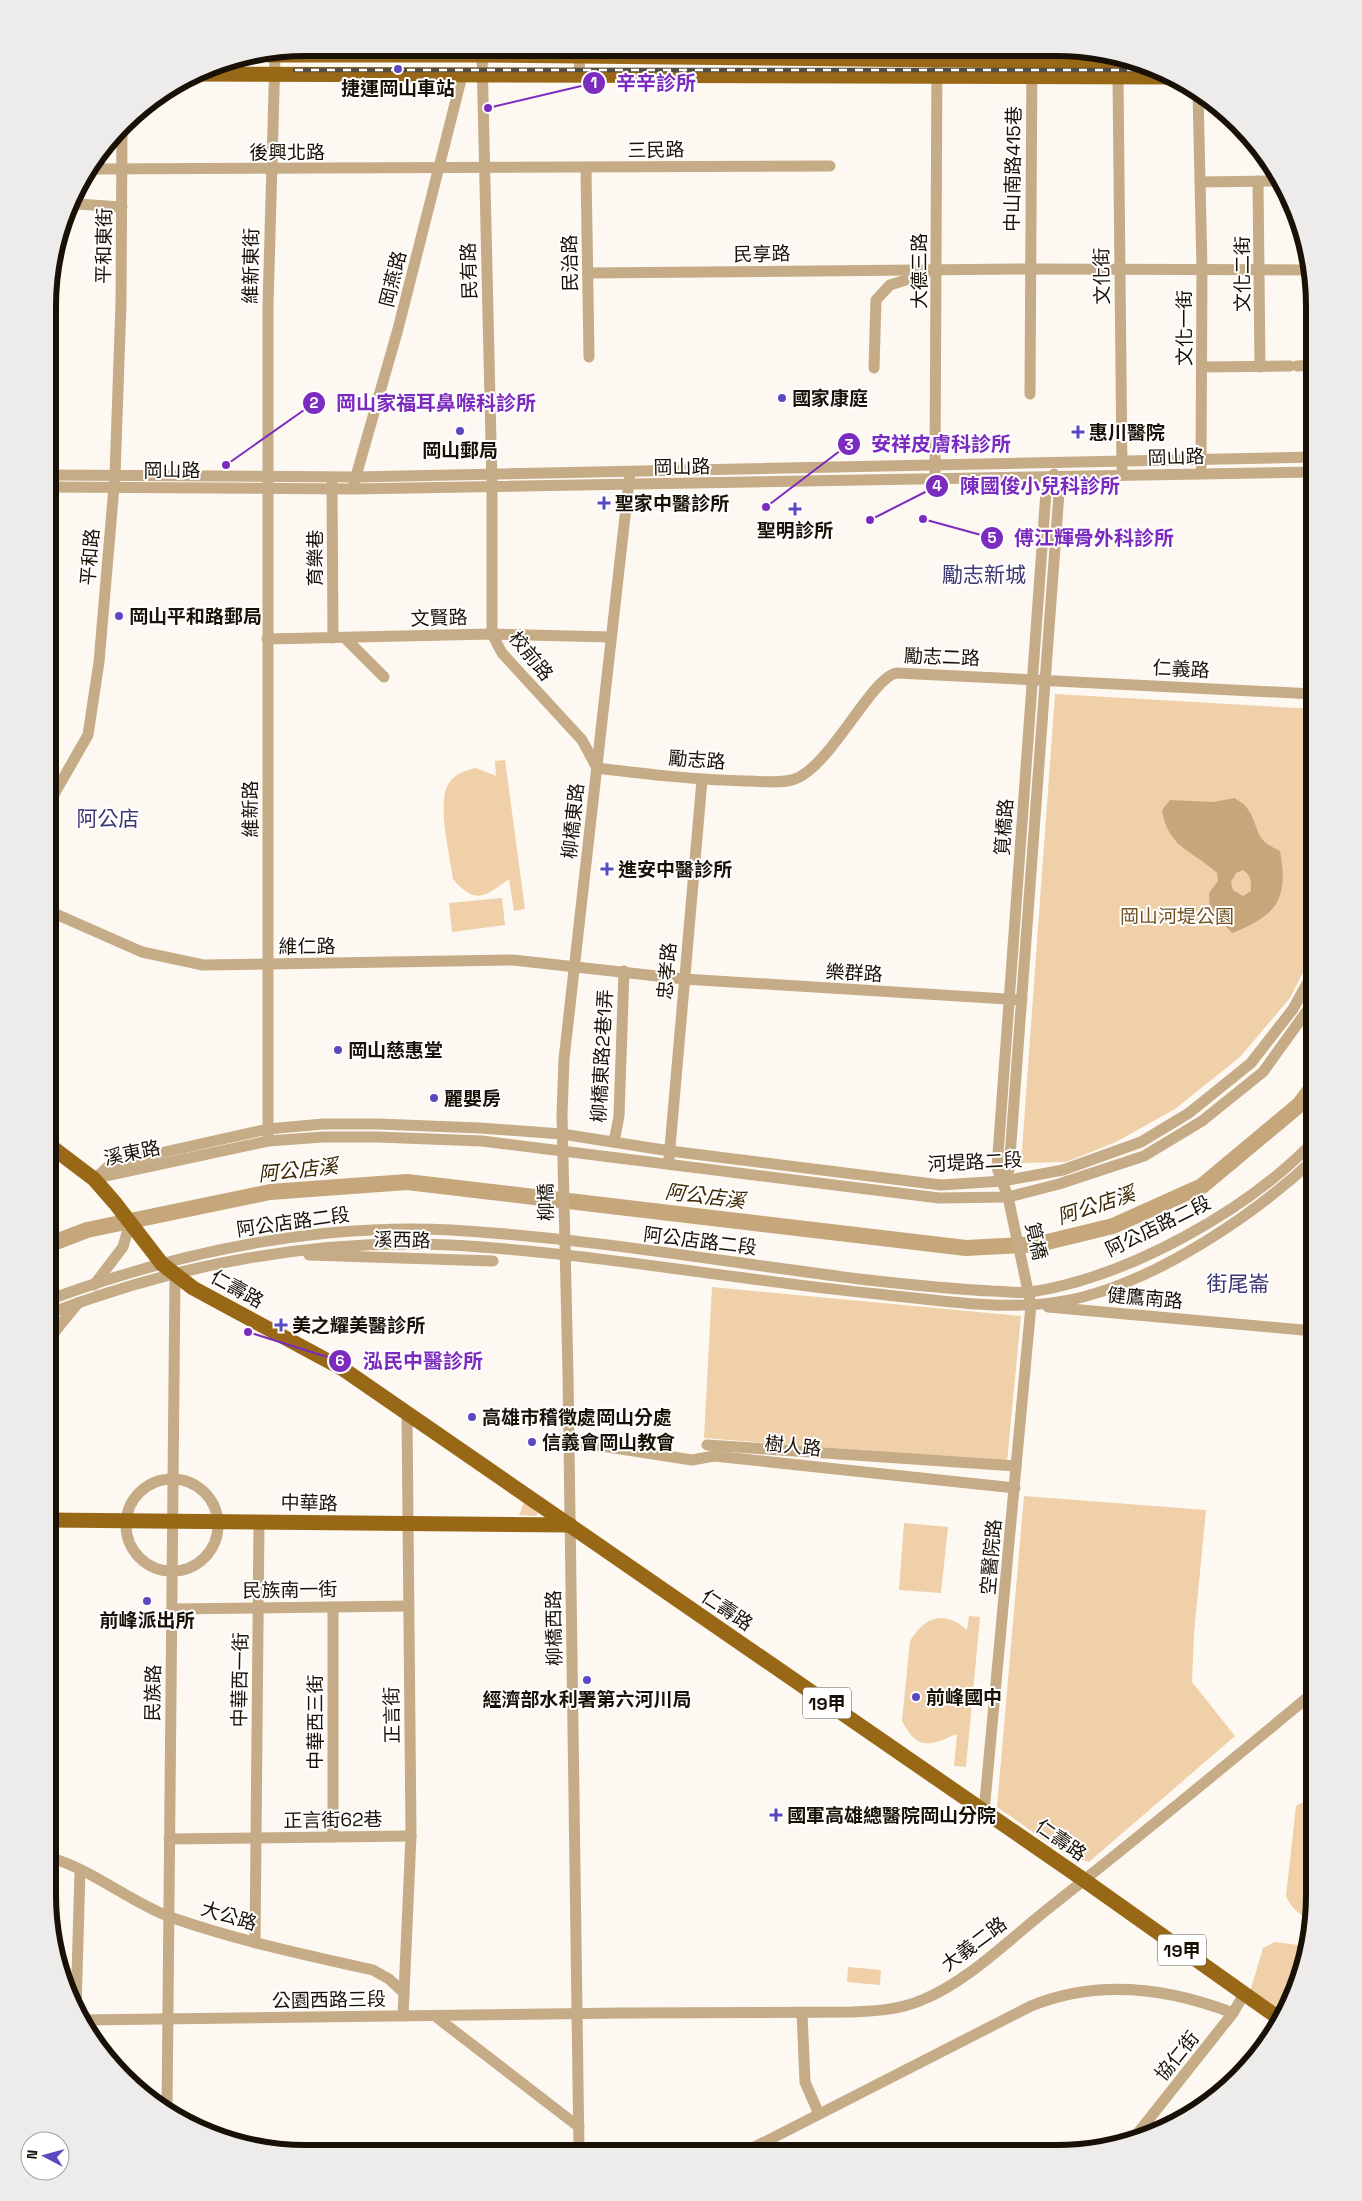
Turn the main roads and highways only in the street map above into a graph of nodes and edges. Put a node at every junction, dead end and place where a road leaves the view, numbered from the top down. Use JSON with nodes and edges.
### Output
{"nodes":[{"id":1,"x":948,"y":56,"type":"edge"},
{"id":2,"x":1111,"y":62,"type":"edge"},
{"id":3,"x":1031,"y":64,"type":"edge"},
{"id":4,"x":213,"y":74,"type":"edge"},
{"id":5,"x":1155,"y":77,"type":"edge"},
{"id":6,"x":56,"y":1151,"type":"edge"},
{"id":7,"x":56,"y":1520,"type":"edge"},
{"id":8,"x":570,"y":1526,"type":"junction"},
{"id":9,"x":1275,"y":2015,"type":"edge"}],
"edges":[{"from":1,"to":3,"type":"main road"},
{"from":2,"to":3,"type":"main road"},
{"from":3,"to":4,"type":"main road"},
{"from":3,"to":5,"type":"main road"},
{"from":6,"to":8,"type":"main road","name":"仁壽路","number":"19甲"},
{"from":7,"to":8,"type":"main road","name":"中華路"},
{"from":8,"to":9,"type":"main road","name":"仁壽路","number":"19甲"}]}
